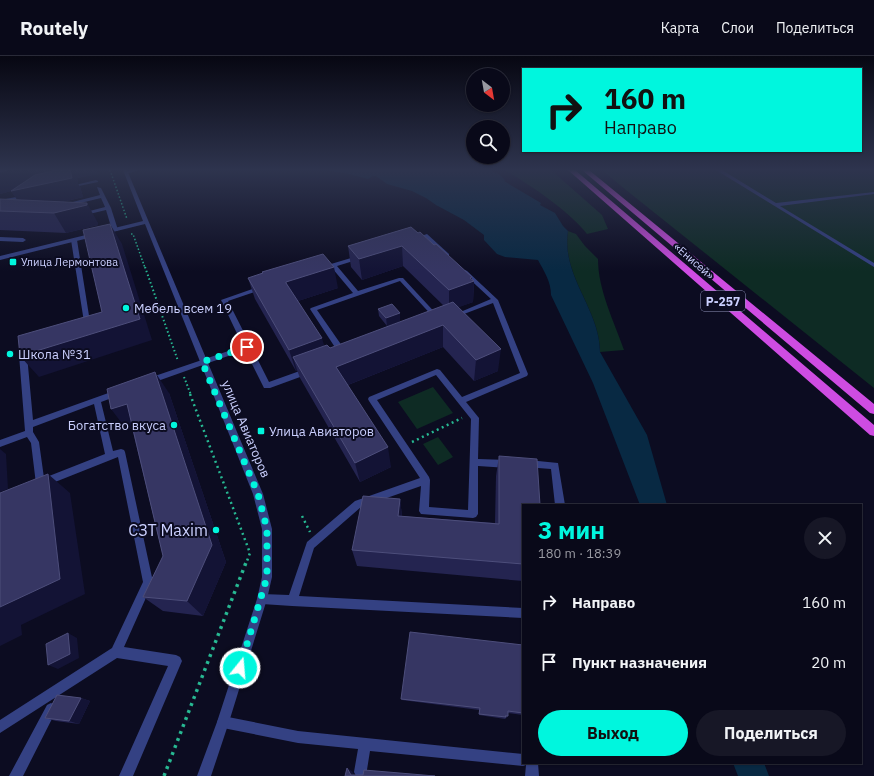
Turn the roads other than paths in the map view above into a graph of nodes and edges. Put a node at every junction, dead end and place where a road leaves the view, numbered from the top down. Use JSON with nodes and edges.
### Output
{"nodes":[{"id":1,"x":68,"y":204,"type":"edge"},
{"id":2,"x":106,"y":204,"type":"edge"},
{"id":3,"x":139,"y":204,"type":"edge"},
{"id":4,"x":610,"y":204,"type":"edge"},
{"id":5,"x":625,"y":204,"type":"edge"},
{"id":6,"x":787,"y":204,"type":"edge"},
{"id":7,"x":775,"y":205,"type":"joint"},
{"id":8,"x":108,"y":208,"type":"junction"},
{"id":9,"x":58,"y":211,"type":"edge"},
{"id":10,"x":73,"y":216,"type":"edge"},
{"id":11,"x":146,"y":222,"type":"junction"},
{"id":12,"x":115,"y":230,"type":"junction"},
{"id":13,"x":0,"y":239,"type":"edge"},
{"id":14,"x":23,"y":240,"type":"dead end"},
{"id":15,"x":74,"y":240,"type":"junction"},
{"id":16,"x":405,"y":243,"type":"edge"},
{"id":17,"x":369,"y":254,"type":"edge"},
{"id":18,"x":449,"y":257,"type":"edge"},
{"id":19,"x":0,"y":258,"type":"edge"},
{"id":20,"x":874,"y":264,"type":"edge"},
{"id":21,"x":333,"y":266,"type":"junction"},
{"id":22,"x":461,"y":268,"type":"edge"},
{"id":23,"x":319,"y":270,"type":"edge"},
{"id":24,"x":268,"y":286,"type":"edge"},
{"id":25,"x":357,"y":294,"type":"junction"},
{"id":26,"x":495,"y":300,"type":"junction"},
{"id":27,"x":80,"y":330,"type":"edge"},
{"id":28,"x":31,"y":347,"type":"edge"},
{"id":29,"x":247,"y":347,"type":"junction"},
{"id":30,"x":346,"y":356,"type":"edge"},
{"id":31,"x":202,"y":362,"type":"junction"},
{"id":32,"x":317,"y":367,"type":"edge"},
{"id":33,"x":138,"y":385,"type":"edge"},
{"id":34,"x":125,"y":390,"type":"edge"},
{"id":35,"x":97,"y":401,"type":"junction"},
{"id":36,"x":460,"y":401,"type":"junction"},
{"id":37,"x":874,"y":410,"type":"edge"},
{"id":38,"x":29,"y":429,"type":"junction"},
{"id":39,"x":874,"y":432,"type":"edge"},
{"id":40,"x":0,"y":444,"type":"edge"},
{"id":41,"x":110,"y":456,"type":"junction"},
{"id":42,"x":474,"y":462,"type":"junction"},
{"id":43,"x":426,"y":480,"type":"junction"},
{"id":44,"x":560,"y":504,"type":"edge"},
{"id":45,"x":262,"y":599,"type":"junction"},
{"id":46,"x":292,"y":600,"type":"junction"},
{"id":47,"x":522,"y":613,"type":"edge"},
{"id":48,"x":116,"y":652,"type":"junction"},
{"id":49,"x":62,"y":687,"type":"junction"},
{"id":50,"x":223,"y":722,"type":"junction"},
{"id":51,"x":0,"y":727,"type":"edge"},
{"id":52,"x":365,"y":744,"type":"junction"},
{"id":53,"x":522,"y":760,"type":"edge"},
{"id":54,"x":532,"y":764,"type":"edge"},
{"id":55,"x":361,"y":772,"type":"dead end"},
{"id":56,"x":16,"y":776,"type":"edge"},
{"id":57,"x":126,"y":776,"type":"edge"},
{"id":58,"x":204,"y":776,"type":"edge"},
{"id":59,"x":532,"y":776,"type":"edge"}],
"edges":[{"from":1,"to":9,"type":"street"},
{"from":2,"to":8,"type":"street"},
{"from":3,"to":11,"type":"street","name":"улица Авиаторов"},
{"from":4,"to":39,"type":"highway","name":"«Енисей»","number":"Р-257"},
{"from":5,"to":37,"type":"highway","name":"«Енисей»","number":"Р-257"},
{"from":6,"to":7,"type":"street"},
{"from":7,"to":20,"type":"street"},
{"from":8,"to":10,"type":"street"},
{"from":8,"to":12,"type":"street"},
{"from":11,"to":12,"type":"street"},
{"from":11,"to":31,"type":"street","name":"улица Авиаторов"},
{"from":12,"to":15,"type":"street"},
{"from":13,"to":14,"type":"street"},
{"from":15,"to":19,"type":"street"},
{"from":15,"to":27,"type":"street"},
{"from":16,"to":18,"type":"street"},
{"from":17,"to":21,"type":"street"},
{"from":21,"to":23,"type":"street"},
{"from":21,"to":25,"type":"street"},
{"from":22,"to":26,"type":"street"},
{"from":24,"to":29,"type":"street"},
{"from":25,"to":26,"type":"street"},
{"from":25,"to":30,"type":"street"},
{"from":26,"to":36,"type":"street"},
{"from":28,"to":38,"type":"street"},
{"from":29,"to":31,"type":"street"},
{"from":29,"to":32,"type":"street"},
{"from":31,"to":33,"type":"street"},
{"from":31,"to":45,"type":"street","name":"улица Авиаторов"},
{"from":34,"to":35,"type":"street"},
{"from":35,"to":38,"type":"street"},
{"from":35,"to":41,"type":"street"},
{"from":36,"to":42,"type":"street"},
{"from":36,"to":43,"type":"street"},
{"from":38,"to":40,"type":"street"},
{"from":38,"to":41,"type":"street"},
{"from":41,"to":48,"type":"street"},
{"from":42,"to":43,"type":"street"},
{"from":42,"to":44,"type":"street"},
{"from":43,"to":46,"type":"street"},
{"from":45,"to":46,"type":"street"},
{"from":45,"to":50,"type":"street","name":"улица Авиаторов"},
{"from":46,"to":47,"type":"street"},
{"from":48,"to":49,"type":"street"},
{"from":48,"to":57,"type":"street"},
{"from":49,"to":51,"type":"street"},
{"from":49,"to":56,"type":"street"},
{"from":50,"to":52,"type":"street"},
{"from":50,"to":58,"type":"street","name":"улица Авиаторов"},
{"from":52,"to":53,"type":"street"},
{"from":52,"to":55,"type":"street"},
{"from":54,"to":59,"type":"street"}]}
